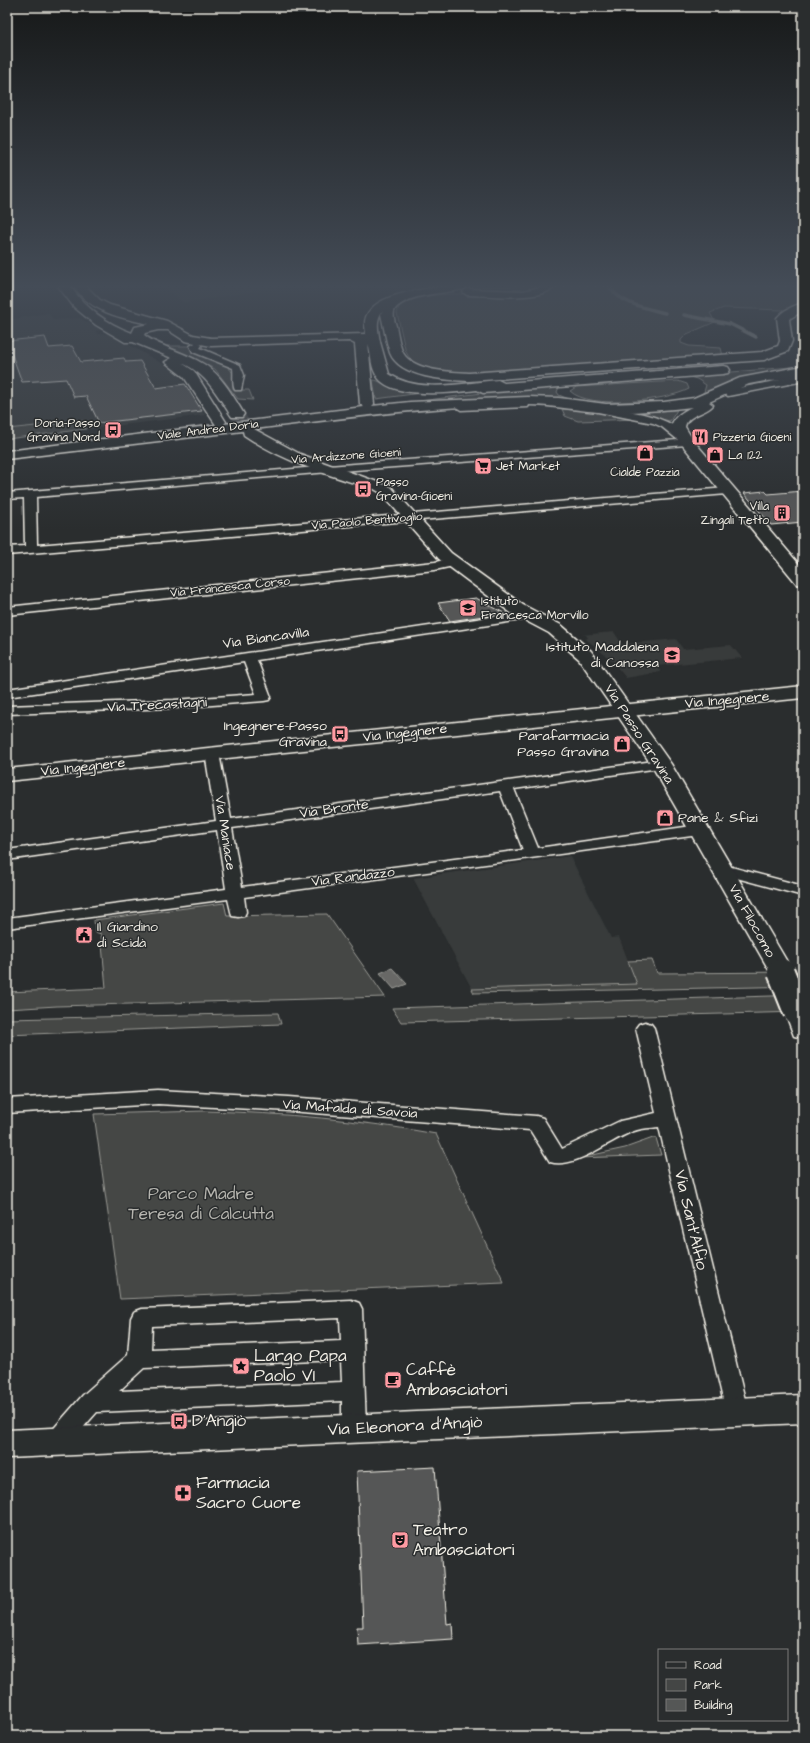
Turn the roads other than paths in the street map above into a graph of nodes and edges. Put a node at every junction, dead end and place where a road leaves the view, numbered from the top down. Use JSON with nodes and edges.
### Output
{"nodes":[{"id":1,"x":179,"y":367,"type":"edge"},
{"id":2,"x":200,"y":367,"type":"edge"},
{"id":3,"x":237,"y":367,"type":"edge"},
{"id":4,"x":367,"y":367,"type":"edge"},
{"id":5,"x":379,"y":367,"type":"edge"},
{"id":6,"x":414,"y":367,"type":"edge"},
{"id":7,"x":605,"y":367,"type":"edge"},
{"id":8,"x":739,"y":367,"type":"edge"},
{"id":9,"x":745,"y":367,"type":"edge"},
{"id":10,"x":721,"y":370,"type":"junction"},
{"id":11,"x":801,"y":375,"type":"edge"},
{"id":12,"x":627,"y":378,"type":"junction"},
{"id":13,"x":592,"y":380,"type":"junction"},
{"id":14,"x":238,"y":388,"type":"dead end"},
{"id":15,"x":735,"y":389,"type":"junction"},
{"id":16,"x":367,"y":404,"type":"junction"},
{"id":17,"x":660,"y":404,"type":"junction"},
{"id":18,"x":688,"y":404,"type":"junction"},
{"id":19,"x":410,"y":406,"type":"junction"},
{"id":20,"x":636,"y":408,"type":"junction"},
{"id":21,"x":237,"y":414,"type":"tunnel mouth"},
{"id":22,"x":219,"y":422,"type":"junction"},
{"id":23,"x":249,"y":432,"type":"tunnel mouth"},
{"id":24,"x":687,"y":442,"type":"junction"},
{"id":25,"x":104,"y":443,"type":"junction"},
{"id":26,"x":7,"y":448,"type":"edge"},
{"id":27,"x":7,"y":455,"type":"edge"},
{"id":28,"x":7,"y":459,"type":"edge"},
{"id":29,"x":371,"y":467,"type":"junction"},
{"id":30,"x":326,"y":470,"type":"junction"},
{"id":31,"x":355,"y":479,"type":"junction"},
{"id":32,"x":727,"y":491,"type":"junction"},
{"id":33,"x":30,"y":494,"type":"junction"},
{"id":34,"x":7,"y":496,"type":"edge"},
{"id":35,"x":410,"y":517,"type":"junction"},
{"id":36,"x":31,"y":549,"type":"junction"},
{"id":37,"x":7,"y":551,"type":"edge"},
{"id":38,"x":454,"y":562,"type":"junction"},
{"id":39,"x":803,"y":580,"type":"edge"},
{"id":40,"x":7,"y":611,"type":"edge"},
{"id":41,"x":530,"y":615,"type":"junction"},
{"id":42,"x":249,"y":657,"type":"junction"},
{"id":43,"x":803,"y":692,"type":"edge"},
{"id":44,"x":7,"y":693,"type":"edge"},
{"id":45,"x":7,"y":710,"type":"edge"},
{"id":46,"x":624,"y":710,"type":"junction"},
{"id":47,"x":212,"y":753,"type":"junction"},
{"id":48,"x":661,"y":764,"type":"junction"},
{"id":49,"x":7,"y":775,"type":"edge"},
{"id":50,"x":505,"y":785,"type":"junction"},
{"id":51,"x":223,"y":824,"type":"junction"},
{"id":52,"x":699,"y":830,"type":"junction"},
{"id":53,"x":532,"y":854,"type":"junction"},
{"id":54,"x":7,"y":855,"type":"edge"},
{"id":55,"x":724,"y":870,"type":"junction"},
{"id":56,"x":803,"y":891,"type":"edge"},
{"id":57,"x":234,"y":893,"type":"junction"},
{"id":58,"x":238,"y":912,"type":"dead end"},
{"id":59,"x":7,"y":923,"type":"edge"},
{"id":60,"x":800,"y":1021,"type":"edge"},
{"id":61,"x":645,"y":1028,"type":"dead end"},
{"id":62,"x":7,"y":1106,"type":"edge"},
{"id":63,"x":667,"y":1120,"type":"junction"},
{"id":64,"x":352,"y":1350,"type":"junction"},
{"id":65,"x":139,"y":1359,"type":"junction"},
{"id":66,"x":354,"y":1391,"type":"junction"},
{"id":67,"x":91,"y":1402,"type":"junction"},
{"id":68,"x":803,"y":1409,"type":"edge"},
{"id":69,"x":736,"y":1412,"type":"junction"},
{"id":70,"x":354,"y":1429,"type":"junction"},
{"id":71,"x":56,"y":1441,"type":"junction"},
{"id":72,"x":7,"y":1444,"type":"edge"}],
"edges":[{"from":1,"to":22,"type":"main road"},
{"from":2,"to":21,"type":"main road"},
{"from":3,"to":14,"type":"street"},
{"from":4,"to":16,"type":"main road"},
{"from":5,"to":13,"type":"main road"},
{"from":6,"to":7,"type":"main road"},
{"from":8,"to":10,"type":"main road"},
{"from":9,"to":10,"type":"main road"},
{"from":10,"to":12,"type":"main road"},
{"from":11,"to":15,"type":"street"},
{"from":11,"to":15,"type":"main road"},
{"from":12,"to":13,"type":"main road"},
{"from":12,"to":17,"type":"main road"},
{"from":12,"to":17,"type":"main road"},
{"from":13,"to":16,"type":"main road","name":"Viale Andrea Doria"},
{"from":15,"to":18,"type":"main road"},
{"from":15,"to":24,"type":"main road"},
{"from":16,"to":22,"type":"main road","name":"Viale Andrea Doria"},
{"from":17,"to":18,"type":"main road"},
{"from":17,"to":20,"type":"main road"},
{"from":18,"to":20,"type":"main road"},
{"from":19,"to":20,"type":"main road","name":"Viale Andrea Doria"},
{"from":19,"to":24,"type":"street"},
{"from":19,"to":25,"type":"main road","name":"Viale Andrea Doria"},
{"from":22,"to":26,"type":"main road","name":"Viale Andrea Doria"},
{"from":23,"to":30,"type":"main road","name":"Via Passo Gravina"},
{"from":24,"to":29,"type":"street","name":"Via Ardizzone Gioeni"},
{"from":24,"to":32,"type":"main road"},
{"from":25,"to":27,"type":"main road","name":"Viale Andrea Doria"},
{"from":25,"to":28,"type":"main road"},
{"from":29,"to":30,"type":"street","name":"Via Ardizzone Gioeni"},
{"from":29,"to":31,"type":"street"},
{"from":30,"to":31,"type":"main road","name":"Via Passo Gravina"},
{"from":30,"to":33,"type":"street","name":"Via Ardizzone Gioeni"},
{"from":31,"to":35,"type":"main road","name":"Via Passo Gravina"},
{"from":32,"to":35,"type":"street","name":"Via Paolo Bentivoglio"},
{"from":32,"to":39,"type":"main road"},
{"from":33,"to":34,"type":"street","name":"Via Ardizzone Gioeni"},
{"from":33,"to":36,"type":"street"},
{"from":35,"to":36,"type":"street","name":"Via Paolo Bentivoglio"},
{"from":35,"to":38,"type":"main road","name":"Via Passo Gravina"},
{"from":36,"to":37,"type":"street","name":"Via Paolo Bentivoglio"},
{"from":38,"to":40,"type":"street","name":"Via Francesca Corso"},
{"from":38,"to":41,"type":"main road","name":"Via Passo Gravina"},
{"from":41,"to":42,"type":"street","name":"Via Biancavilla"},
{"from":41,"to":46,"type":"main road","name":"Via Passo Gravina"},
{"from":42,"to":44,"type":"street","name":"Via Biancavilla"},
{"from":42,"to":45,"type":"street","name":"Via Trecastagni"},
{"from":43,"to":46,"type":"main road","name":"Via Ingegnere"},
{"from":46,"to":47,"type":"main road","name":"Via Ingegnere"},
{"from":46,"to":48,"type":"main road","name":"Via Passo Gravina"},
{"from":47,"to":49,"type":"main road","name":"Via Ingegnere"},
{"from":47,"to":51,"type":"street","name":"Via Maniace"},
{"from":48,"to":50,"type":"street","name":"Via Bronte"},
{"from":48,"to":52,"type":"main road","name":"Via Passo Gravina"},
{"from":50,"to":51,"type":"street","name":"Via Bronte"},
{"from":50,"to":53,"type":"street"},
{"from":51,"to":54,"type":"street","name":"Via Bronte"},
{"from":51,"to":57,"type":"street","name":"Via Maniace"},
{"from":52,"to":53,"type":"street","name":"Via Randazzo"},
{"from":52,"to":55,"type":"main road","name":"Via Passo Gravina"},
{"from":53,"to":57,"type":"street","name":"Via Randazzo"},
{"from":55,"to":56,"type":"street"},
{"from":55,"to":60,"type":"main road","name":"Via Filocomo","bridge":true},
{"from":57,"to":58,"type":"street","name":"Via Maniace"},
{"from":57,"to":59,"type":"street","name":"Via Randazzo"},
{"from":61,"to":63,"type":"street","name":"Via Sant'Alfio"},
{"from":62,"to":63,"type":"street","name":"Via Mafalda di Savoia"},
{"from":63,"to":69,"type":"street","name":"Via Sant'Alfio"},
{"from":64,"to":65,"type":"street"},
{"from":64,"to":65,"type":"street"},
{"from":64,"to":66,"type":"street"},
{"from":65,"to":67,"type":"street"},
{"from":66,"to":67,"type":"street"},
{"from":66,"to":70,"type":"street"},
{"from":67,"to":71,"type":"street"},
{"from":68,"to":69,"type":"main road","name":"Via Eleonora d'Angiò"},
{"from":69,"to":70,"type":"main road","name":"Via Eleonora d'Angiò"},
{"from":70,"to":71,"type":"main road","name":"Via Eleonora d'Angiò"},
{"from":71,"to":72,"type":"main road","name":"Via Eleonora d'Angiò"}]}
